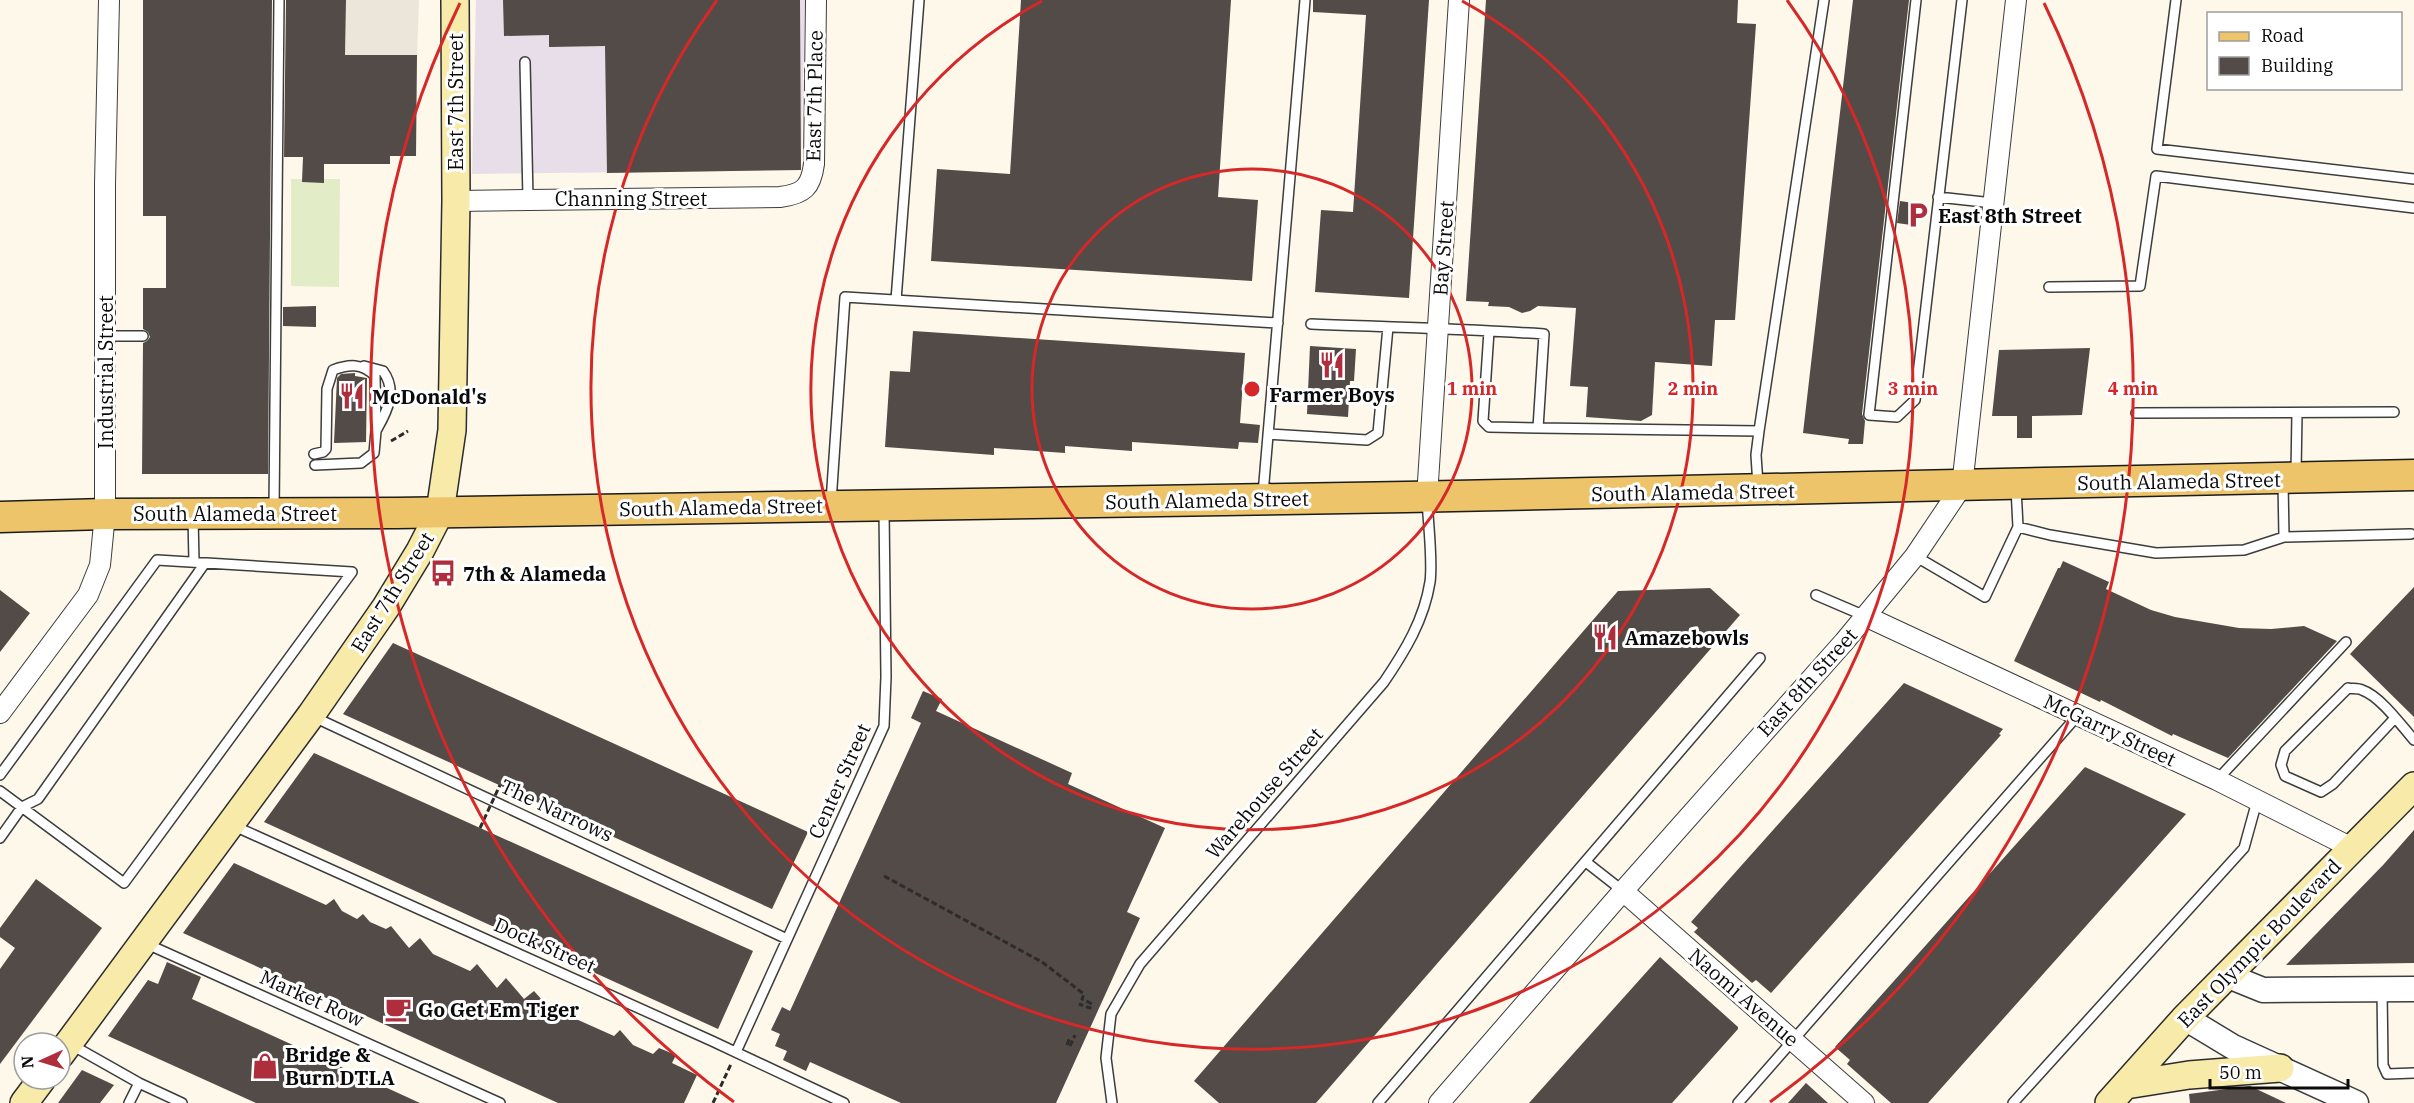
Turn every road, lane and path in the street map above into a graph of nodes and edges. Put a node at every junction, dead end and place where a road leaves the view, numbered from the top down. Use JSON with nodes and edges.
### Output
{"nodes":[{"id":1,"x":109,"y":0,"type":"edge"},
{"id":2,"x":279,"y":0,"type":"edge"},
{"id":3,"x":454,"y":0,"type":"edge"},
{"id":4,"x":816,"y":0,"type":"edge"},
{"id":5,"x":919,"y":0,"type":"edge"},
{"id":6,"x":1305,"y":0,"type":"edge"},
{"id":7,"x":1459,"y":0,"type":"edge"},
{"id":8,"x":1824,"y":0,"type":"edge"},
{"id":9,"x":1916,"y":0,"type":"edge"},
{"id":10,"x":1962,"y":0,"type":"edge"},
{"id":11,"x":2016,"y":0,"type":"edge"},
{"id":12,"x":2176,"y":0,"type":"edge"},
{"id":13,"x":525,"y":62,"type":"dead end"},
{"id":14,"x":2414,"y":179,"type":"edge"},
{"id":15,"x":804,"y":190,"type":"joint"},
{"id":16,"x":1938,"y":197,"type":"junction"},
{"id":17,"x":528,"y":199,"type":"junction"},
{"id":18,"x":456,"y":201,"type":"junction"},
{"id":19,"x":1993,"y":203,"type":"junction"},
{"id":20,"x":2414,"y":208,"type":"edge"},
{"id":21,"x":2049,"y":287,"type":"dead end"},
{"id":22,"x":896,"y":300,"type":"junction"},
{"id":23,"x":1278,"y":322,"type":"junction"},
{"id":24,"x":1311,"y":324,"type":"dead end"},
{"id":25,"x":1388,"y":327,"type":"junction"},
{"id":26,"x":1438,"y":327,"type":"junction"},
{"id":27,"x":1489,"y":331,"type":"junction"},
{"id":28,"x":105,"y":336,"type":"junction"},
{"id":29,"x":143,"y":336,"type":"dead end"},
{"id":30,"x":361,"y":366,"type":"junction"},
{"id":31,"x":2394,"y":412,"type":"dead end"},
{"id":32,"x":2136,"y":413,"type":"dead end"},
{"id":33,"x":2297,"y":413,"type":"junction"},
{"id":34,"x":1538,"y":428,"type":"junction"},
{"id":35,"x":376,"y":431,"type":"junction"},
{"id":36,"x":408,"y":431,"type":"dead end"},
{"id":37,"x":1759,"y":431,"type":"junction"},
{"id":38,"x":1268,"y":434,"type":"junction"},
{"id":39,"x":391,"y":441,"type":"dead end"},
{"id":40,"x":314,"y":454,"type":"dead end"},
{"id":41,"x":315,"y":465,"type":"dead end"},
{"id":42,"x":2414,"y":476,"type":"edge"},
{"id":43,"x":2289,"y":478,"type":"junction"},
{"id":44,"x":2016,"y":485,"type":"junction"},
{"id":45,"x":1962,"y":486,"type":"junction"},
{"id":46,"x":1759,"y":490,"type":"junction"},
{"id":47,"x":1427,"y":497,"type":"junction"},
{"id":48,"x":1263,"y":499,"type":"junction"},
{"id":49,"x":884,"y":505,"type":"junction"},
{"id":50,"x":831,"y":506,"type":"junction"},
{"id":51,"x":440,"y":512,"type":"junction"},
{"id":52,"x":193,"y":513,"type":"junction"},
{"id":53,"x":274,"y":513,"type":"junction"},
{"id":54,"x":105,"y":514,"type":"junction"},
{"id":55,"x":0,"y":516,"type":"edge"},
{"id":56,"x":2018,"y":527,"type":"junction"},
{"id":57,"x":2410,"y":534,"type":"dead end"},
{"id":58,"x":2284,"y":537,"type":"junction"},
{"id":59,"x":1915,"y":556,"type":"junction"},
{"id":60,"x":194,"y":562,"type":"junction"},
{"id":61,"x":205,"y":563,"type":"junction"},
{"id":62,"x":1816,"y":595,"type":"dead end"},
{"id":63,"x":1865,"y":616,"type":"junction"},
{"id":64,"x":2346,"y":642,"type":"dead end"},
{"id":65,"x":1760,"y":658,"type":"dead end"},
{"id":66,"x":0,"y":713,"type":"edge"},
{"id":67,"x":311,"y":715,"type":"junction"},
{"id":68,"x":2078,"y":715,"type":"junction"},
{"id":69,"x":2395,"y":718,"type":"junction"},
{"id":70,"x":2414,"y":740,"type":"edge"},
{"id":71,"x":0,"y":775,"type":"edge"},
{"id":72,"x":2217,"y":780,"type":"junction"},
{"id":73,"x":500,"y":785,"type":"dead end"},
{"id":74,"x":2414,"y":786,"type":"edge"},
{"id":75,"x":0,"y":791,"type":"edge"},
{"id":76,"x":2257,"y":801,"type":"junction"},
{"id":77,"x":22,"y":807,"type":"junction"},
{"id":78,"x":230,"y":824,"type":"junction"},
{"id":79,"x":480,"y":828,"type":"dead end"},
{"id":80,"x":0,"y":838,"type":"edge"},
{"id":81,"x":2352,"y":848,"type":"junction"},
{"id":82,"x":1586,"y":862,"type":"junction"},
{"id":83,"x":884,"y":876,"type":"dead end"},
{"id":84,"x":1623,"y":891,"type":"junction"},
{"id":85,"x":787,"y":939,"type":"junction"},
{"id":86,"x":142,"y":942,"type":"junction"},
{"id":87,"x":2226,"y":975,"type":"junction"},
{"id":88,"x":2382,"y":989,"type":"junction"},
{"id":89,"x":2414,"y":989,"type":"edge"},
{"id":90,"x":1079,"y":1004,"type":"dead end"},
{"id":91,"x":2185,"y":1018,"type":"junction"},
{"id":92,"x":1072,"y":1036,"type":"dead end"},
{"id":93,"x":72,"y":1038,"type":"edge"},
{"id":94,"x":1794,"y":1041,"type":"junction"},
{"id":95,"x":1068,"y":1046,"type":"dead end"},
{"id":96,"x":736,"y":1052,"type":"junction"},
{"id":97,"x":72,"y":1053,"type":"edge"},
{"id":98,"x":2280,"y":1068,"type":"junction"},
{"id":99,"x":2414,"y":1073,"type":"edge"},
{"id":100,"x":139,"y":1083,"type":"junction"},
{"id":101,"x":2117,"y":1094,"type":"edge"},
{"id":102,"x":2344,"y":1101,"type":"edge"},
{"id":103,"x":129,"y":1103,"type":"edge"},
{"id":104,"x":182,"y":1103,"type":"edge"},
{"id":105,"x":500,"y":1103,"type":"edge"},
{"id":106,"x":713,"y":1103,"type":"edge"},
{"id":107,"x":844,"y":1103,"type":"edge"},
{"id":108,"x":1112,"y":1103,"type":"edge"},
{"id":109,"x":1378,"y":1103,"type":"edge"},
{"id":110,"x":1439,"y":1103,"type":"edge"},
{"id":111,"x":1738,"y":1103,"type":"edge"},
{"id":112,"x":1864,"y":1103,"type":"edge"},
{"id":113,"x":2013,"y":1103,"type":"edge"}],
"edges":[{"from":1,"to":28,"type":"street","name":"Industrial Street"},
{"from":2,"to":53,"type":"lane"},
{"from":3,"to":18,"type":"main road","name":"East 7th Street"},
{"from":4,"to":15,"type":"street","name":"East 7th Place"},
{"from":5,"to":22,"type":"lane"},
{"from":6,"to":23,"type":"lane"},
{"from":7,"to":26,"type":"street","name":"Bay Street"},
{"from":8,"to":37,"type":"lane"},
{"from":9,"to":16,"type":"lane"},
{"from":10,"to":16,"type":"lane"},
{"from":11,"to":19,"type":"street","name":"East 8th Street"},
{"from":12,"to":14,"type":"lane"},
{"from":13,"to":17,"type":"lane"},
{"from":15,"to":17,"type":"street","name":"Channing Street"},
{"from":16,"to":19,"type":"lane"},
{"from":17,"to":18,"type":"street","name":"Channing Street"},
{"from":18,"to":51,"type":"main road","name":"East 7th Street"},
{"from":19,"to":45,"type":"street","name":"East 8th Street"},
{"from":20,"to":21,"type":"lane"},
{"from":22,"to":23,"type":"lane"},
{"from":22,"to":50,"type":"lane"},
{"from":23,"to":38,"type":"lane"},
{"from":24,"to":25,"type":"lane"},
{"from":25,"to":26,"type":"lane"},
{"from":25,"to":38,"type":"lane"},
{"from":26,"to":27,"type":"lane"},
{"from":26,"to":47,"type":"street","name":"Bay Street"},
{"from":27,"to":34,"type":"lane"},
{"from":27,"to":34,"type":"lane"},
{"from":28,"to":29,"type":"lane"},
{"from":28,"to":54,"type":"street","name":"Industrial Street"},
{"from":30,"to":35,"type":"lane"},
{"from":30,"to":35,"type":"lane"},
{"from":30,"to":40,"type":"lane"},
{"from":31,"to":33,"type":"lane"},
{"from":32,"to":33,"type":"lane"},
{"from":33,"to":43,"type":"lane"},
{"from":34,"to":37,"type":"lane"},
{"from":35,"to":41,"type":"lane"},
{"from":36,"to":39,"type":"path"},
{"from":37,"to":46,"type":"lane"},
{"from":38,"to":48,"type":"lane"},
{"from":42,"to":43,"type":"main road","name":"South Alameda Street"},
{"from":43,"to":44,"type":"main road","name":"South Alameda Street"},
{"from":43,"to":58,"type":"lane"},
{"from":44,"to":45,"type":"main road","name":"South Alameda Street"},
{"from":44,"to":56,"type":"lane"},
{"from":45,"to":46,"type":"main road","name":"South Alameda Street"},
{"from":45,"to":59,"type":"street","name":"East 8th Street"},
{"from":46,"to":47,"type":"main road","name":"South Alameda Street"},
{"from":47,"to":48,"type":"main road","name":"South Alameda Street"},
{"from":47,"to":108,"type":"lane","name":"Warehouse Street"},
{"from":48,"to":49,"type":"main road","name":"South Alameda Street"},
{"from":49,"to":50,"type":"main road","name":"South Alameda Street"},
{"from":49,"to":85,"type":"lane","name":"Center Street"},
{"from":50,"to":51,"type":"main road","name":"South Alameda Street"},
{"from":51,"to":53,"type":"main road","name":"South Alameda Street"},
{"from":51,"to":67,"type":"main road","name":"East 7th Street"},
{"from":52,"to":53,"type":"main road","name":"South Alameda Street"},
{"from":52,"to":54,"type":"main road","name":"South Alameda Street"},
{"from":52,"to":60,"type":"lane"},
{"from":54,"to":55,"type":"main road","name":"South Alameda Street"},
{"from":54,"to":66,"type":"street","name":"Industrial Street"},
{"from":56,"to":58,"type":"lane"},
{"from":56,"to":59,"type":"lane"},
{"from":57,"to":58,"type":"lane"},
{"from":59,"to":63,"type":"street","name":"East 8th Street"},
{"from":60,"to":61,"type":"lane"},
{"from":60,"to":71,"type":"lane"},
{"from":61,"to":77,"type":"lane"},
{"from":61,"to":77,"type":"lane"},
{"from":62,"to":63,"type":"lane"},
{"from":63,"to":68,"type":"street","name":"McGarry Street"},
{"from":63,"to":84,"type":"street","name":"East 8th Street"},
{"from":64,"to":72,"type":"lane"},
{"from":65,"to":82,"type":"lane"},
{"from":67,"to":78,"type":"main road","name":"East 7th Street"},
{"from":67,"to":85,"type":"lane","name":"The Narrows"},
{"from":68,"to":72,"type":"street","name":"McGarry Street"},
{"from":68,"to":94,"type":"lane"},
{"from":69,"to":69,"type":"lane"},
{"from":69,"to":70,"type":"lane"},
{"from":72,"to":76,"type":"street","name":"McGarry Street"},
{"from":73,"to":79,"type":"path","bridge":true},
{"from":74,"to":81,"type":"main road","name":"East Olympic Boulevard"},
{"from":75,"to":77,"type":"lane"},
{"from":76,"to":81,"type":"street","name":"McGarry Street"},
{"from":76,"to":113,"type":"lane"},
{"from":77,"to":80,"type":"lane"},
{"from":78,"to":86,"type":"main road","name":"East 7th Street"},
{"from":78,"to":96,"type":"lane","name":"Dock Street"},
{"from":81,"to":87,"type":"main road","name":"East Olympic Boulevard"},
{"from":82,"to":84,"type":"lane"},
{"from":82,"to":109,"type":"lane"},
{"from":83,"to":90,"type":"path"},
{"from":84,"to":94,"type":"street","name":"Naomi Avenue"},
{"from":84,"to":110,"type":"street","name":"East 8th Street"},
{"from":85,"to":96,"type":"lane","name":"Center Street"},
{"from":86,"to":93,"type":"main road","name":"East 7th Street"},
{"from":86,"to":105,"type":"lane","name":"Market Row"},
{"from":87,"to":88,"type":"street"},
{"from":87,"to":91,"type":"main road","name":"East Olympic Boulevard"},
{"from":88,"to":89,"type":"street"},
{"from":88,"to":99,"type":"lane"},
{"from":91,"to":98,"type":"street"},
{"from":91,"to":101,"type":"main road","name":"East Olympic Boulevard"},
{"from":92,"to":95,"type":"path"},
{"from":94,"to":111,"type":"lane"},
{"from":94,"to":112,"type":"street","name":"Naomi Avenue"},
{"from":96,"to":106,"type":"path"},
{"from":96,"to":107,"type":"lane","name":"Dock Street"},
{"from":97,"to":100,"type":"lane"},
{"from":98,"to":101,"type":"main road"},
{"from":98,"to":102,"type":"street"},
{"from":100,"to":103,"type":"lane"},
{"from":100,"to":104,"type":"lane"}]}
